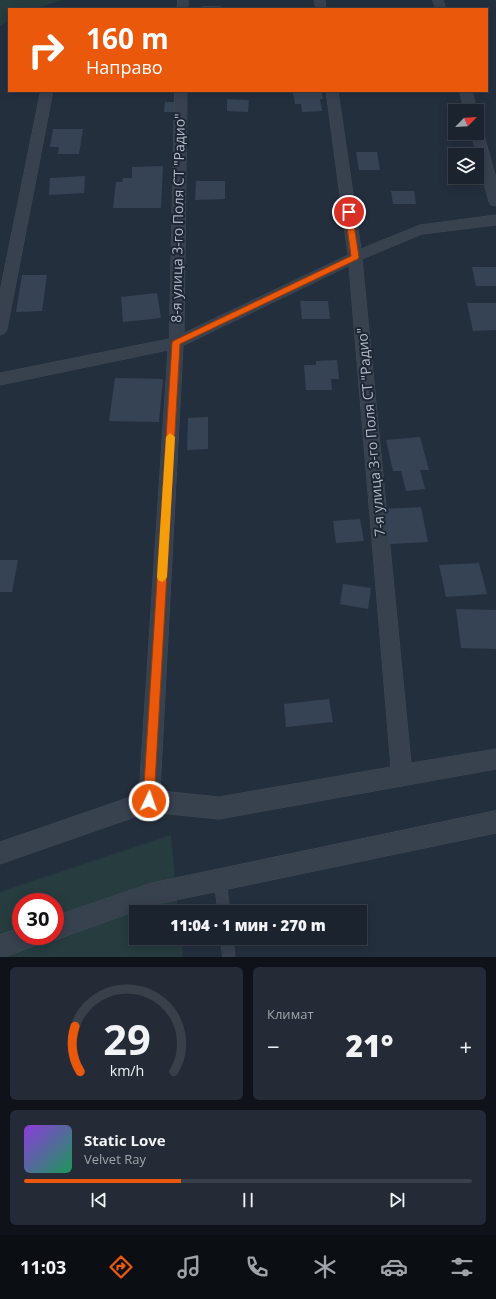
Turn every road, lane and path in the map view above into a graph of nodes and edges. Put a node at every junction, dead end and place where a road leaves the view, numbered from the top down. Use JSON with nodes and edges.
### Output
{"nodes":[{"id":1,"x":47,"y":92,"type":"edge"},
{"id":2,"x":181,"y":92,"type":"edge"},
{"id":3,"x":332,"y":92,"type":"edge"},
{"id":4,"x":466,"y":92,"type":"edge"},
{"id":5,"x":469,"y":104,"type":"edge"},
{"id":6,"x":479,"y":140,"type":"edge"},
{"id":7,"x":496,"y":202,"type":"edge"},
{"id":8,"x":496,"y":220,"type":"edge"},
{"id":9,"x":355,"y":257,"type":"junction"},
{"id":10,"x":0,"y":329,"type":"edge"},
{"id":11,"x":176,"y":343,"type":"junction"},
{"id":12,"x":0,"y":379,"type":"edge"},
{"id":13,"x":496,"y":759,"type":"edge"},
{"id":14,"x":402,"y":775,"type":"junction"},
{"id":15,"x":149,"y":801,"type":"junction"},
{"id":16,"x":496,"y":822,"type":"edge"},
{"id":17,"x":0,"y":853,"type":"edge"},
{"id":18,"x":220,"y":880,"type":"junction"},
{"id":19,"x":223,"y":905,"type":"edge"},
{"id":20,"x":64,"y":925,"type":"edge"},
{"id":21,"x":12,"y":943,"type":"edge"},
{"id":22,"x":228,"y":945,"type":"edge"},
{"id":23,"x":0,"y":947,"type":"edge"},
{"id":24,"x":229,"y":957,"type":"edge"}],
"edges":[{"from":1,"to":10,"type":"street"},
{"from":2,"to":11,"type":"street","name":"8-я улица 3-го Поля СТ \"Радио\""},
{"from":3,"to":9,"type":"street","name":"7-я улица 3-го Поля СТ \"Радио\""},
{"from":4,"to":5,"type":"street"},
{"from":6,"to":7,"type":"street"},
{"from":8,"to":9,"type":"street"},
{"from":9,"to":11,"type":"street"},
{"from":9,"to":14,"type":"street","name":"7-я улица 3-го Поля СТ \"Радио\""},
{"from":11,"to":12,"type":"street"},
{"from":11,"to":15,"type":"street","name":"8-я улица 3-го Поля СТ \"Радио\""},
{"from":13,"to":14,"type":"street"},
{"from":14,"to":15,"type":"street"},
{"from":15,"to":17,"type":"street"},
{"from":16,"to":18,"type":"street"},
{"from":18,"to":19,"type":"lane"},
{"from":18,"to":20,"type":"street"},
{"from":21,"to":23,"type":"street"},
{"from":22,"to":24,"type":"lane"}]}
